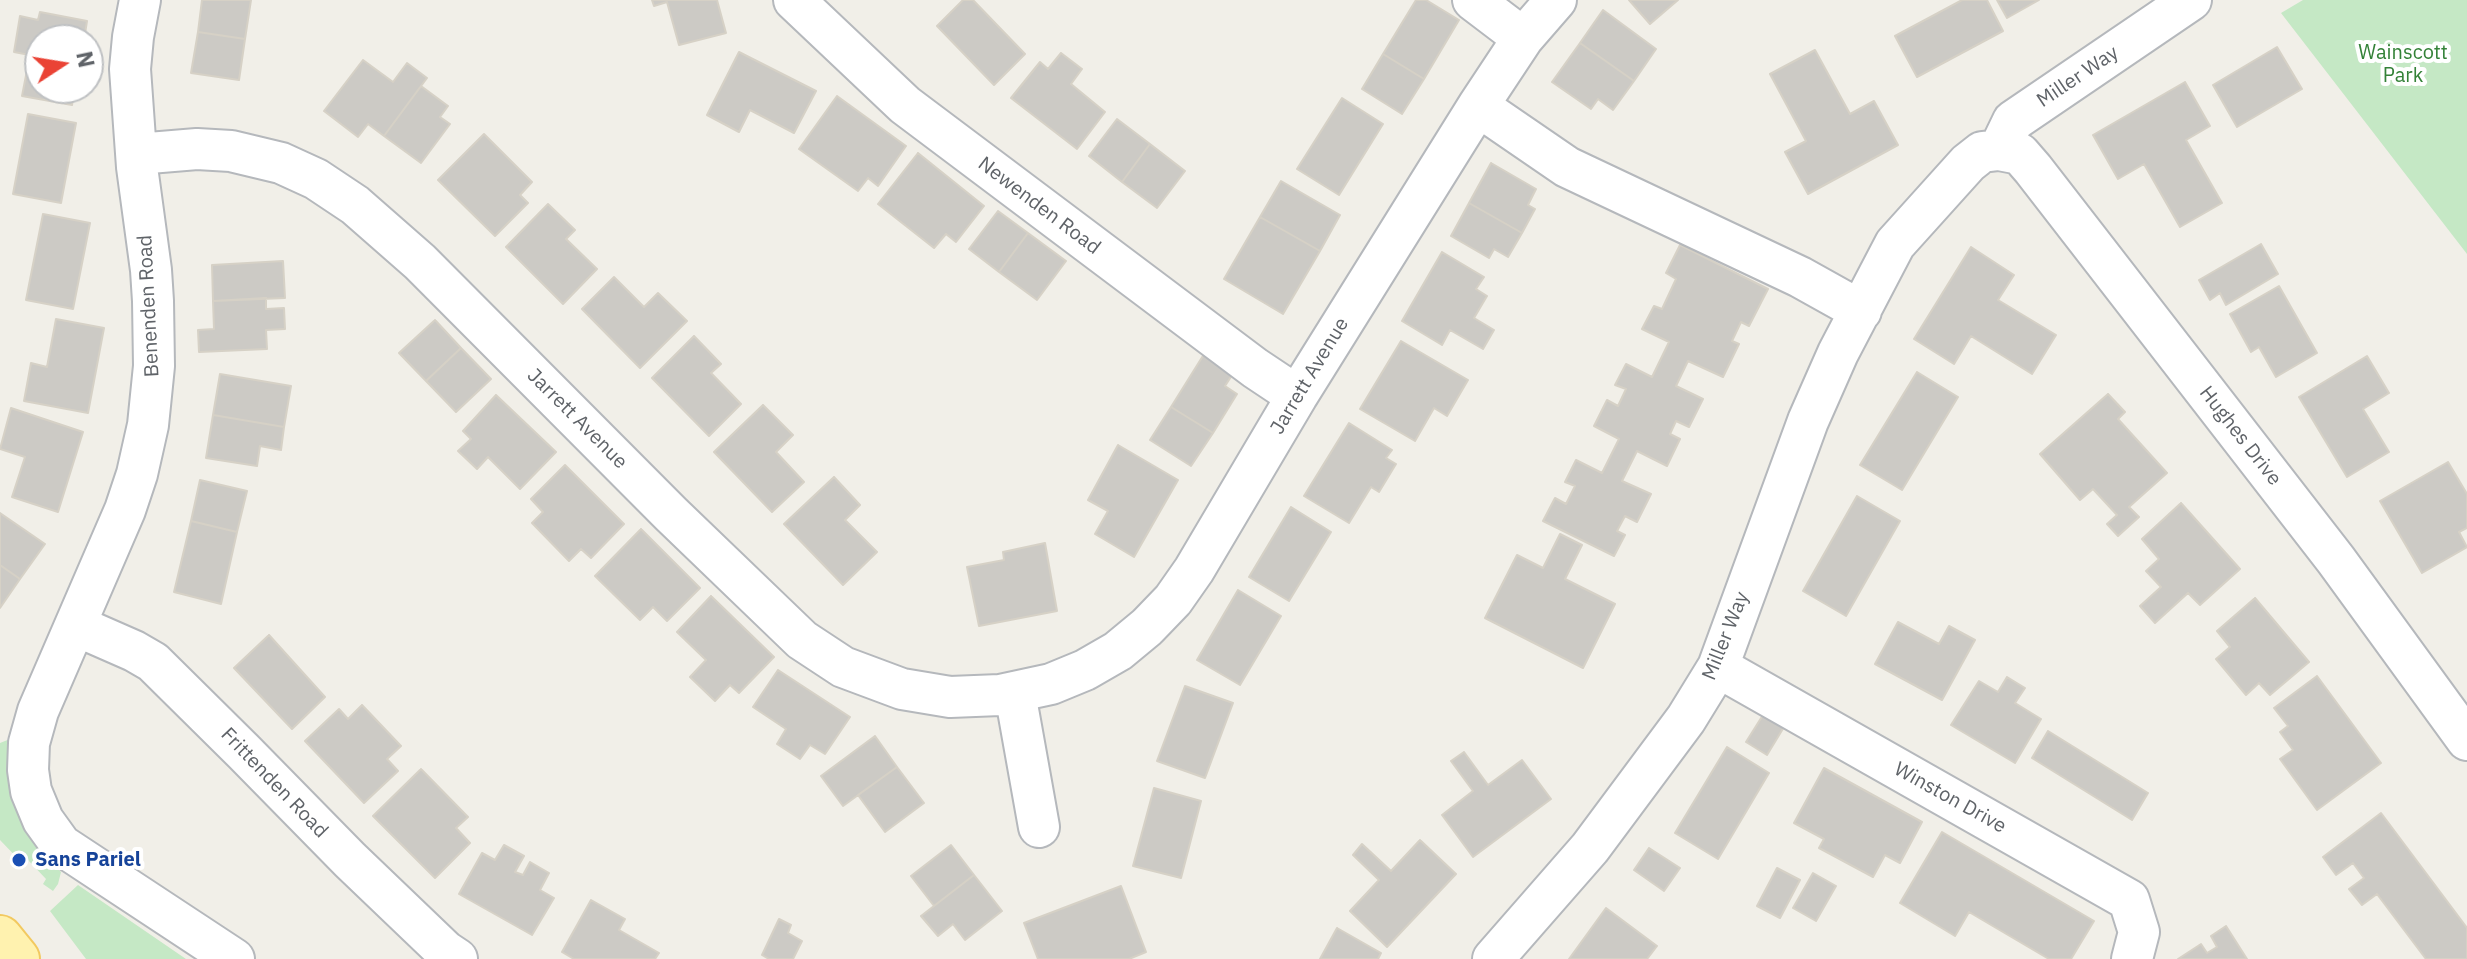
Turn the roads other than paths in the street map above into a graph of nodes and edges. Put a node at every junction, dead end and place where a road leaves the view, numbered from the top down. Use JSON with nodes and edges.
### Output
{"nodes":[{"id":1,"x":140,"y":0,"type":"edge"},
{"id":2,"x":794,"y":0,"type":"edge"},
{"id":3,"x":1473,"y":0,"type":"edge"},
{"id":4,"x":1556,"y":0,"type":"edge"},
{"id":5,"x":2191,"y":0,"type":"edge"},
{"id":6,"x":1523,"y":38,"type":"junction"},
{"id":7,"x":1478,"y":106,"type":"junction"},
{"id":8,"x":1999,"y":150,"type":"junction"},
{"id":9,"x":137,"y":154,"type":"junction"},
{"id":10,"x":1861,"y":311,"type":"junction"},
{"id":11,"x":1297,"y":396,"type":"junction"},
{"id":12,"x":77,"y":626,"type":"junction"},
{"id":13,"x":1718,"y":667,"type":"junction"},
{"id":14,"x":1015,"y":693,"type":"junction"},
{"id":15,"x":2467,"y":740,"type":"edge"},
{"id":16,"x":1039,"y":827,"type":"dead end"},
{"id":17,"x":0,"y":938,"type":"edge"},
{"id":18,"x":17,"y":959,"type":"edge"},
{"id":19,"x":234,"y":959,"type":"edge"},
{"id":20,"x":457,"y":959,"type":"edge"},
{"id":21,"x":1493,"y":959,"type":"edge"},
{"id":22,"x":2132,"y":959,"type":"edge"}],
"edges":[{"from":1,"to":9,"type":"street","name":"Benenden Road"},
{"from":2,"to":11,"type":"street","name":"Newenden Road"},
{"from":3,"to":6,"type":"street"},
{"from":4,"to":6,"type":"street","name":"Jarrett Avenue"},
{"from":5,"to":8,"type":"street","name":"Miller Way"},
{"from":6,"to":7,"type":"street","name":"Jarrett Avenue"},
{"from":7,"to":10,"type":"street"},
{"from":7,"to":11,"type":"street","name":"Jarrett Avenue"},
{"from":8,"to":10,"type":"street","name":"Miller Way"},
{"from":8,"to":15,"type":"street","name":"Hughes Drive"},
{"from":9,"to":12,"type":"street","name":"Benenden Road"},
{"from":9,"to":14,"type":"street","name":"Jarrett Avenue"},
{"from":10,"to":13,"type":"street","name":"Miller Way"},
{"from":11,"to":14,"type":"street","name":"Jarrett Avenue"},
{"from":12,"to":19,"type":"street","name":"Benenden Road"},
{"from":12,"to":20,"type":"street","name":"Frittenden Road"},
{"from":13,"to":21,"type":"street","name":"Miller Way"},
{"from":13,"to":22,"type":"street","name":"Winston Drive"},
{"from":14,"to":16,"type":"street"},
{"from":17,"to":18,"type":"main road"}]}
